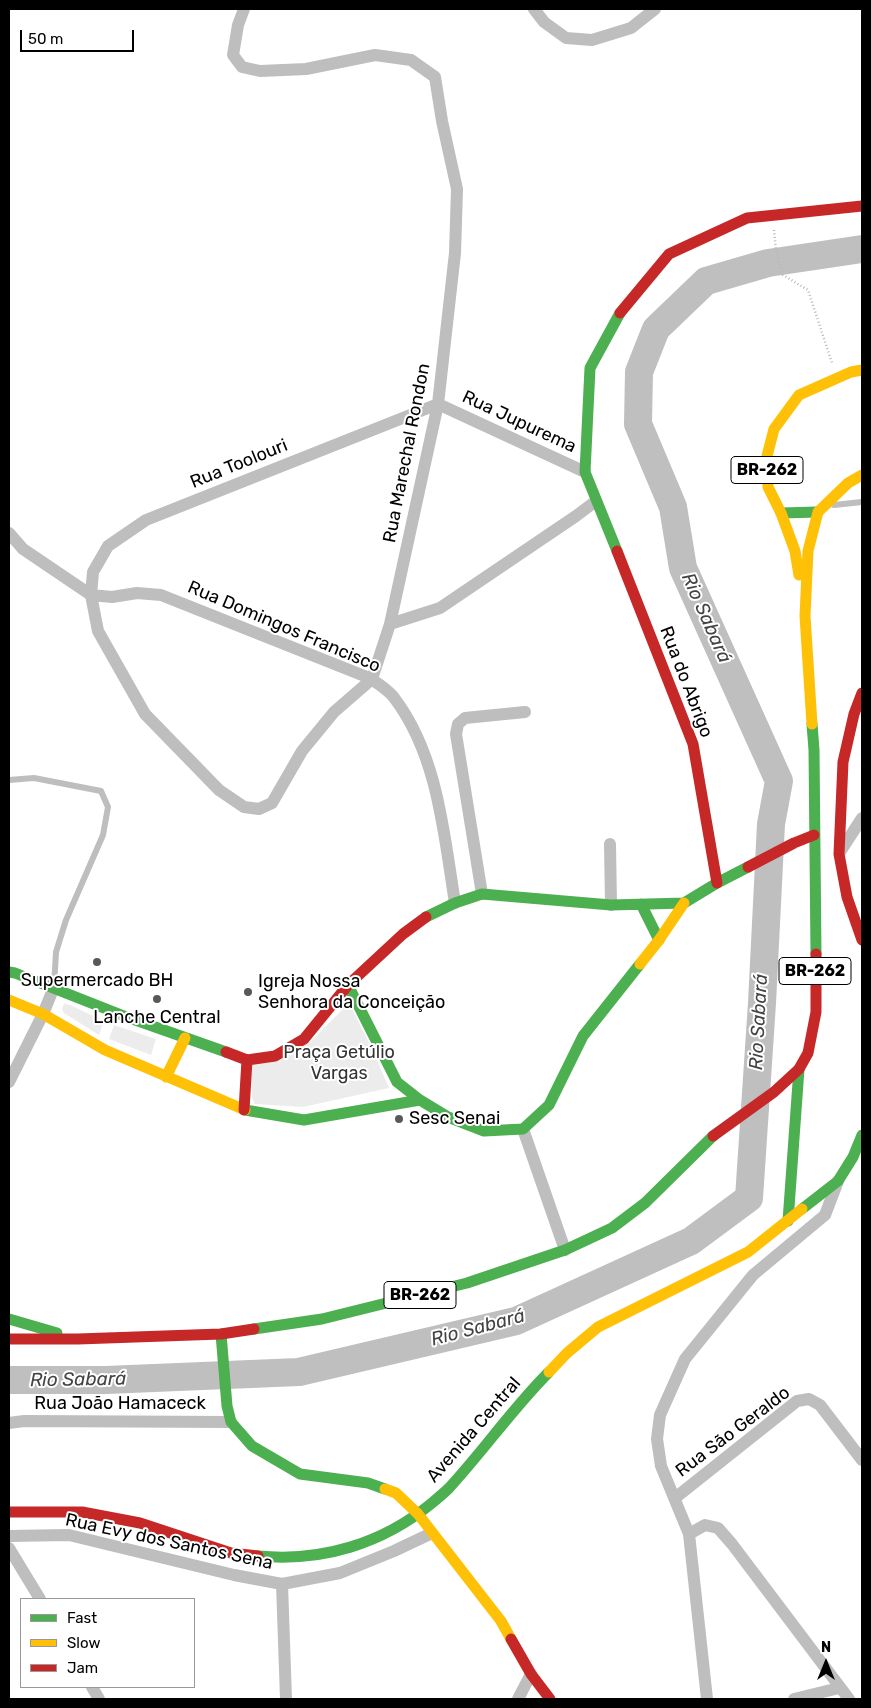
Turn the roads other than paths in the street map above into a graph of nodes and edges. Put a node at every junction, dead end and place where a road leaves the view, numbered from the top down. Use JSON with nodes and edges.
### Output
{"nodes":[{"id":1,"x":244,"y":9,"type":"edge"},
{"id":2,"x":534,"y":9,"type":"edge"},
{"id":3,"x":655,"y":9,"type":"edge"},
{"id":4,"x":862,"y":206,"type":"edge"},
{"id":5,"x":862,"y":370,"type":"edge"},
{"id":6,"x":438,"y":404,"type":"junction"},
{"id":7,"x":586,"y":472,"type":"junction"},
{"id":8,"x":862,"y":475,"type":"edge"},
{"id":9,"x":596,"y":501,"type":"junction"},
{"id":10,"x":862,"y":502,"type":"edge"},
{"id":11,"x":821,"y":509,"type":"junction"},
{"id":12,"x":781,"y":513,"type":"junction"},
{"id":13,"x":9,"y":533,"type":"edge"},
{"id":14,"x":91,"y":595,"type":"junction"},
{"id":15,"x":805,"y":616,"type":"junction"},
{"id":16,"x":390,"y":624,"type":"junction"},
{"id":17,"x":372,"y":679,"type":"junction"},
{"id":18,"x":862,"y":693,"type":"edge"},
{"id":19,"x":525,"y":712,"type":"dead end"},
{"id":20,"x":9,"y":780,"type":"edge"},
{"id":21,"x":862,"y":818,"type":"edge"},
{"id":22,"x":814,"y":835,"type":"junction"},
{"id":23,"x":610,"y":844,"type":"dead end"},
{"id":24,"x":839,"y":854,"type":"junction"},
{"id":25,"x":717,"y":883,"type":"junction"},
{"id":26,"x":482,"y":894,"type":"junction"},
{"id":27,"x":455,"y":903,"type":"junction"},
{"id":28,"x":684,"y":903,"type":"junction"},
{"id":29,"x":641,"y":904,"type":"junction"},
{"id":30,"x":612,"y":905,"type":"junction"},
{"id":31,"x":659,"y":940,"type":"junction"},
{"id":32,"x":862,"y":940,"type":"edge"},
{"id":33,"x":9,"y":972,"type":"edge"},
{"id":34,"x":348,"y":985,"type":"junction"},
{"id":35,"x":54,"y":988,"type":"junction"},
{"id":36,"x":9,"y":1000,"type":"edge"},
{"id":37,"x":43,"y":1014,"type":"junction"},
{"id":38,"x":185,"y":1038,"type":"junction"},
{"id":39,"x":247,"y":1060,"type":"junction"},
{"id":40,"x":800,"y":1069,"type":"junction"},
{"id":41,"x":166,"y":1077,"type":"junction"},
{"id":42,"x":9,"y":1082,"type":"edge"},
{"id":43,"x":420,"y":1100,"type":"junction"},
{"id":44,"x":244,"y":1110,"type":"junction"},
{"id":45,"x":523,"y":1129,"type":"junction"},
{"id":46,"x":862,"y":1135,"type":"edge"},
{"id":47,"x":838,"y":1181,"type":"junction"},
{"id":48,"x":788,"y":1221,"type":"junction"},
{"id":49,"x":565,"y":1250,"type":"junction"},
{"id":50,"x":9,"y":1319,"type":"edge"},
{"id":51,"x":221,"y":1334,"type":"junction"},
{"id":52,"x":9,"y":1339,"type":"edge"},
{"id":53,"x":78,"y":1339,"type":"junction"},
{"id":54,"x":231,"y":1422,"type":"junction"},
{"id":55,"x":9,"y":1423,"type":"edge"},
{"id":56,"x":862,"y":1460,"type":"edge"},
{"id":57,"x":674,"y":1498,"type":"junction"},
{"id":58,"x":9,"y":1512,"type":"edge"},
{"id":59,"x":418,"y":1514,"type":"junction"},
{"id":60,"x":432,"y":1533,"type":"junction"},
{"id":61,"x":689,"y":1534,"type":"junction"},
{"id":62,"x":9,"y":1536,"type":"edge"},
{"id":63,"x":9,"y":1548,"type":"edge"},
{"id":64,"x":282,"y":1584,"type":"junction"},
{"id":65,"x":39,"y":1598,"type":"edge"},
{"id":66,"x":532,"y":1674,"type":"junction"},
{"id":67,"x":93,"y":1688,"type":"edge"},
{"id":68,"x":839,"y":1688,"type":"junction"},
{"id":69,"x":99,"y":1699,"type":"edge"},
{"id":70,"x":286,"y":1699,"type":"edge"},
{"id":71,"x":518,"y":1699,"type":"edge"},
{"id":72,"x":550,"y":1699,"type":"edge"},
{"id":73,"x":707,"y":1699,"type":"edge"},
{"id":74,"x":794,"y":1699,"type":"edge"},
{"id":75,"x":849,"y":1699,"type":"edge"}],
"edges":[{"from":1,"to":6,"type":"street","name":"Rua Marechal Rondon"},
{"from":2,"to":3,"type":"street"},
{"from":4,"to":7,"type":"main road"},
{"from":5,"to":12,"type":"main road","number":"BR-262"},
{"from":6,"to":7,"type":"street","name":"Rua Jupurema"},
{"from":6,"to":14,"type":"street","name":"Rua Toolouri"},
{"from":6,"to":16,"type":"street","name":"Rua Marechal Rondon"},
{"from":7,"to":9,"type":"main road","name":"Rua do Abrigo"},
{"from":8,"to":11,"type":"main road"},
{"from":9,"to":16,"type":"street"},
{"from":9,"to":25,"type":"main road","name":"Rua do Abrigo"},
{"from":10,"to":11,"type":"lane"},
{"from":11,"to":12,"type":"main road"},
{"from":11,"to":15,"type":"main road","number":"BR-262"},
{"from":12,"to":15,"type":"main road","number":"BR-262"},
{"from":13,"to":14,"type":"street"},
{"from":14,"to":17,"type":"street","name":"Rua Domingos Francisco"},
{"from":14,"to":17,"type":"street","name":"Rua Toolouri"},
{"from":15,"to":22,"type":"main road","number":"BR-262"},
{"from":16,"to":17,"type":"street","name":"Rua Marechal Rondon"},
{"from":17,"to":27,"type":"street","name":"Rua Domingos Francisco"},
{"from":18,"to":24,"type":"main road"},
{"from":19,"to":26,"type":"street"},
{"from":20,"to":35,"type":"lane"},
{"from":21,"to":24,"type":"street"},
{"from":22,"to":25,"type":"main road"},
{"from":22,"to":40,"type":"main road","number":"BR-262"},
{"from":23,"to":30,"type":"street"},
{"from":24,"to":32,"type":"main road"},
{"from":25,"to":28,"type":"main road"},
{"from":26,"to":27,"type":"main road"},
{"from":26,"to":30,"type":"main road"},
{"from":27,"to":34,"type":"main road"},
{"from":28,"to":29,"type":"main road"},
{"from":28,"to":31,"type":"main road"},
{"from":29,"to":30,"type":"main road"},
{"from":29,"to":31,"type":"main road"},
{"from":31,"to":45,"type":"main road"},
{"from":33,"to":35,"type":"main road"},
{"from":34,"to":39,"type":"main road"},
{"from":34,"to":43,"type":"main road"},
{"from":35,"to":37,"type":"street"},
{"from":35,"to":38,"type":"main road"},
{"from":36,"to":37,"type":"main road"},
{"from":37,"to":41,"type":"main road"},
{"from":37,"to":42,"type":"street"},
{"from":38,"to":39,"type":"main road"},
{"from":38,"to":41,"type":"main road"},
{"from":39,"to":44,"type":"main road"},
{"from":40,"to":48,"type":"main road"},
{"from":40,"to":49,"type":"main road","number":"BR-262"},
{"from":41,"to":44,"type":"main road"},
{"from":43,"to":44,"type":"main road"},
{"from":43,"to":45,"type":"main road"},
{"from":45,"to":49,"type":"street"},
{"from":46,"to":47,"type":"main road","name":"Avenida Central"},
{"from":47,"to":48,"type":"main road","name":"Avenida Central"},
{"from":47,"to":57,"type":"street"},
{"from":48,"to":59,"type":"main road","name":"Avenida Central"},
{"from":49,"to":51,"type":"main road","number":"BR-262"},
{"from":50,"to":53,"type":"main road","number":"BR-262"},
{"from":51,"to":53,"type":"main road","number":"BR-262"},
{"from":51,"to":54,"type":"main road"},
{"from":52,"to":53,"type":"main road","number":"BR-262"},
{"from":54,"to":55,"type":"street","name":"Rua João Hamaceck"},
{"from":54,"to":59,"type":"main road"},
{"from":56,"to":57,"type":"street","name":"Rua São Geraldo"},
{"from":57,"to":61,"type":"street","name":"Rua São Geraldo"},
{"from":58,"to":59,"type":"main road","name":"Avenida Central"},
{"from":59,"to":60,"type":"main road"},
{"from":60,"to":64,"type":"street","name":"Rua Evy dos Santos Sena"},
{"from":60,"to":66,"type":"main road"},
{"from":61,"to":68,"type":"street"},
{"from":61,"to":73,"type":"street","name":"Rua São Geraldo"},
{"from":62,"to":64,"type":"street","name":"Rua Evy dos Santos Sena"},
{"from":63,"to":65,"type":"street"},
{"from":64,"to":70,"type":"street"},
{"from":66,"to":71,"type":"street"},
{"from":66,"to":72,"type":"main road"},
{"from":67,"to":69,"type":"street"},
{"from":68,"to":74,"type":"street"},
{"from":68,"to":75,"type":"street"}]}
